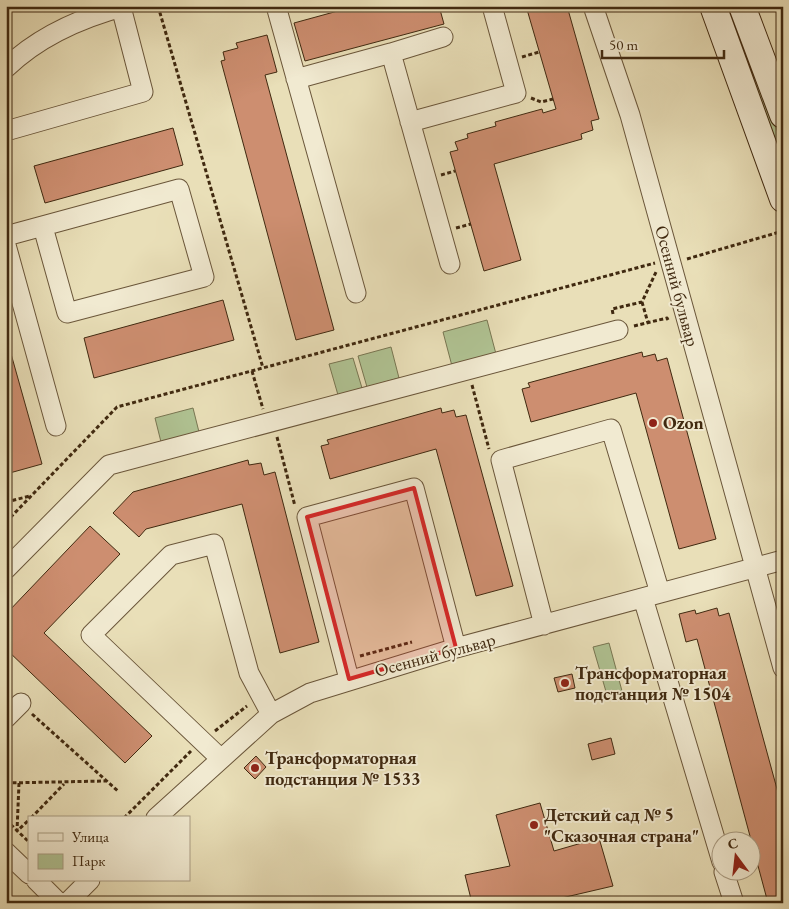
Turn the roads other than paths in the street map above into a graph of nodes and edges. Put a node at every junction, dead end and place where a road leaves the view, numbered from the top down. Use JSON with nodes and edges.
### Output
{"nodes":[{"id":1,"x":276,"y":6,"type":"edge"},
{"id":2,"x":492,"y":6,"type":"edge"},
{"id":3,"x":593,"y":6,"type":"edge"},
{"id":4,"x":713,"y":6,"type":"edge"},
{"id":5,"x":742,"y":6,"type":"edge"},
{"id":6,"x":123,"y":7,"type":"edge"},
{"id":7,"x":443,"y":37,"type":"dead end"},
{"id":8,"x":391,"y":53,"type":"junction"},
{"id":9,"x":6,"y":68,"type":"edge"},
{"id":10,"x":296,"y":79,"type":"junction"},
{"id":11,"x":783,"y":114,"type":"edge"},
{"id":12,"x":410,"y":122,"type":"junction"},
{"id":13,"x":6,"y":131,"type":"edge"},
{"id":14,"x":783,"y":199,"type":"edge"},
{"id":15,"x":42,"y":227,"type":"junction"},
{"id":16,"x":6,"y":236,"type":"edge"},
{"id":17,"x":6,"y":245,"type":"edge"},
{"id":18,"x":450,"y":264,"type":"dead end"},
{"id":19,"x":356,"y":293,"type":"dead end"},
{"id":20,"x":618,"y":330,"type":"road end"},
{"id":21,"x":56,"y":426,"type":"dead end"},
{"id":22,"x":783,"y":560,"type":"edge"},
{"id":23,"x":754,"y":568,"type":"junction"},
{"id":24,"x":6,"y":569,"type":"edge"},
{"id":25,"x":651,"y":595,"type":"junction"},
{"id":26,"x":544,"y":625,"type":"junction"},
{"id":27,"x":456,"y":648,"type":"junction"},
{"id":28,"x":783,"y":668,"type":"edge"},
{"id":29,"x":349,"y":679,"type":"junction"},
{"id":30,"x":21,"y":703,"type":"road end"},
{"id":31,"x":270,"y":714,"type":"junction"},
{"id":32,"x":6,"y":718,"type":"edge"},
{"id":33,"x":220,"y":758,"type":"junction"},
{"id":34,"x":158,"y":816,"type":"edge"},
{"id":35,"x":714,"y":832,"type":"edge"},
{"id":36,"x":6,"y":852,"type":"edge"},
{"id":37,"x":28,"y":873,"type":"edge"},
{"id":38,"x":38,"y":882,"type":"edge"},
{"id":39,"x":88,"y":882,"type":"edge"},
{"id":40,"x":727,"y":882,"type":"edge"},
{"id":41,"x":59,"y":903,"type":"edge"},
{"id":42,"x":67,"y":903,"type":"edge"},
{"id":43,"x":734,"y":903,"type":"edge"}],
"edges":[{"from":1,"to":10,"type":"street"},
{"from":2,"to":12,"type":"street"},
{"from":3,"to":23,"type":"street","name":"Осенний бульвар"},
{"from":4,"to":14,"type":"main road"},
{"from":5,"to":11,"type":"main road"},
{"from":6,"to":9,"type":"street"},
{"from":6,"to":13,"type":"street"},
{"from":7,"to":8,"type":"street"},
{"from":8,"to":10,"type":"street"},
{"from":8,"to":12,"type":"street"},
{"from":10,"to":19,"type":"street"},
{"from":12,"to":18,"type":"street"},
{"from":15,"to":15,"type":"street"},
{"from":15,"to":16,"type":"street"},
{"from":17,"to":21,"type":"street"},
{"from":20,"to":24,"type":"street"},
{"from":22,"to":23,"type":"street","name":"Осенний бульвар"},
{"from":23,"to":25,"type":"street","name":"Осенний бульвар"},
{"from":23,"to":28,"type":"street","name":"Осенний бульвар"},
{"from":25,"to":26,"type":"street","name":"Осенний бульвар"},
{"from":25,"to":26,"type":"street"},
{"from":25,"to":35,"type":"street"},
{"from":26,"to":27,"type":"street","name":"Осенний бульвар"},
{"from":27,"to":29,"type":"street","name":"Осенний бульвар"},
{"from":27,"to":29,"type":"street"},
{"from":29,"to":31,"type":"street","name":"Осенний бульвар"},
{"from":30,"to":32,"type":"street"},
{"from":31,"to":33,"type":"street","name":"Осенний бульвар"},
{"from":31,"to":33,"type":"street"},
{"from":33,"to":34,"type":"street","name":"Осенний бульвар"},
{"from":36,"to":37,"type":"street"},
{"from":38,"to":41,"type":"street"},
{"from":39,"to":42,"type":"street"},
{"from":40,"to":43,"type":"street"}]}
